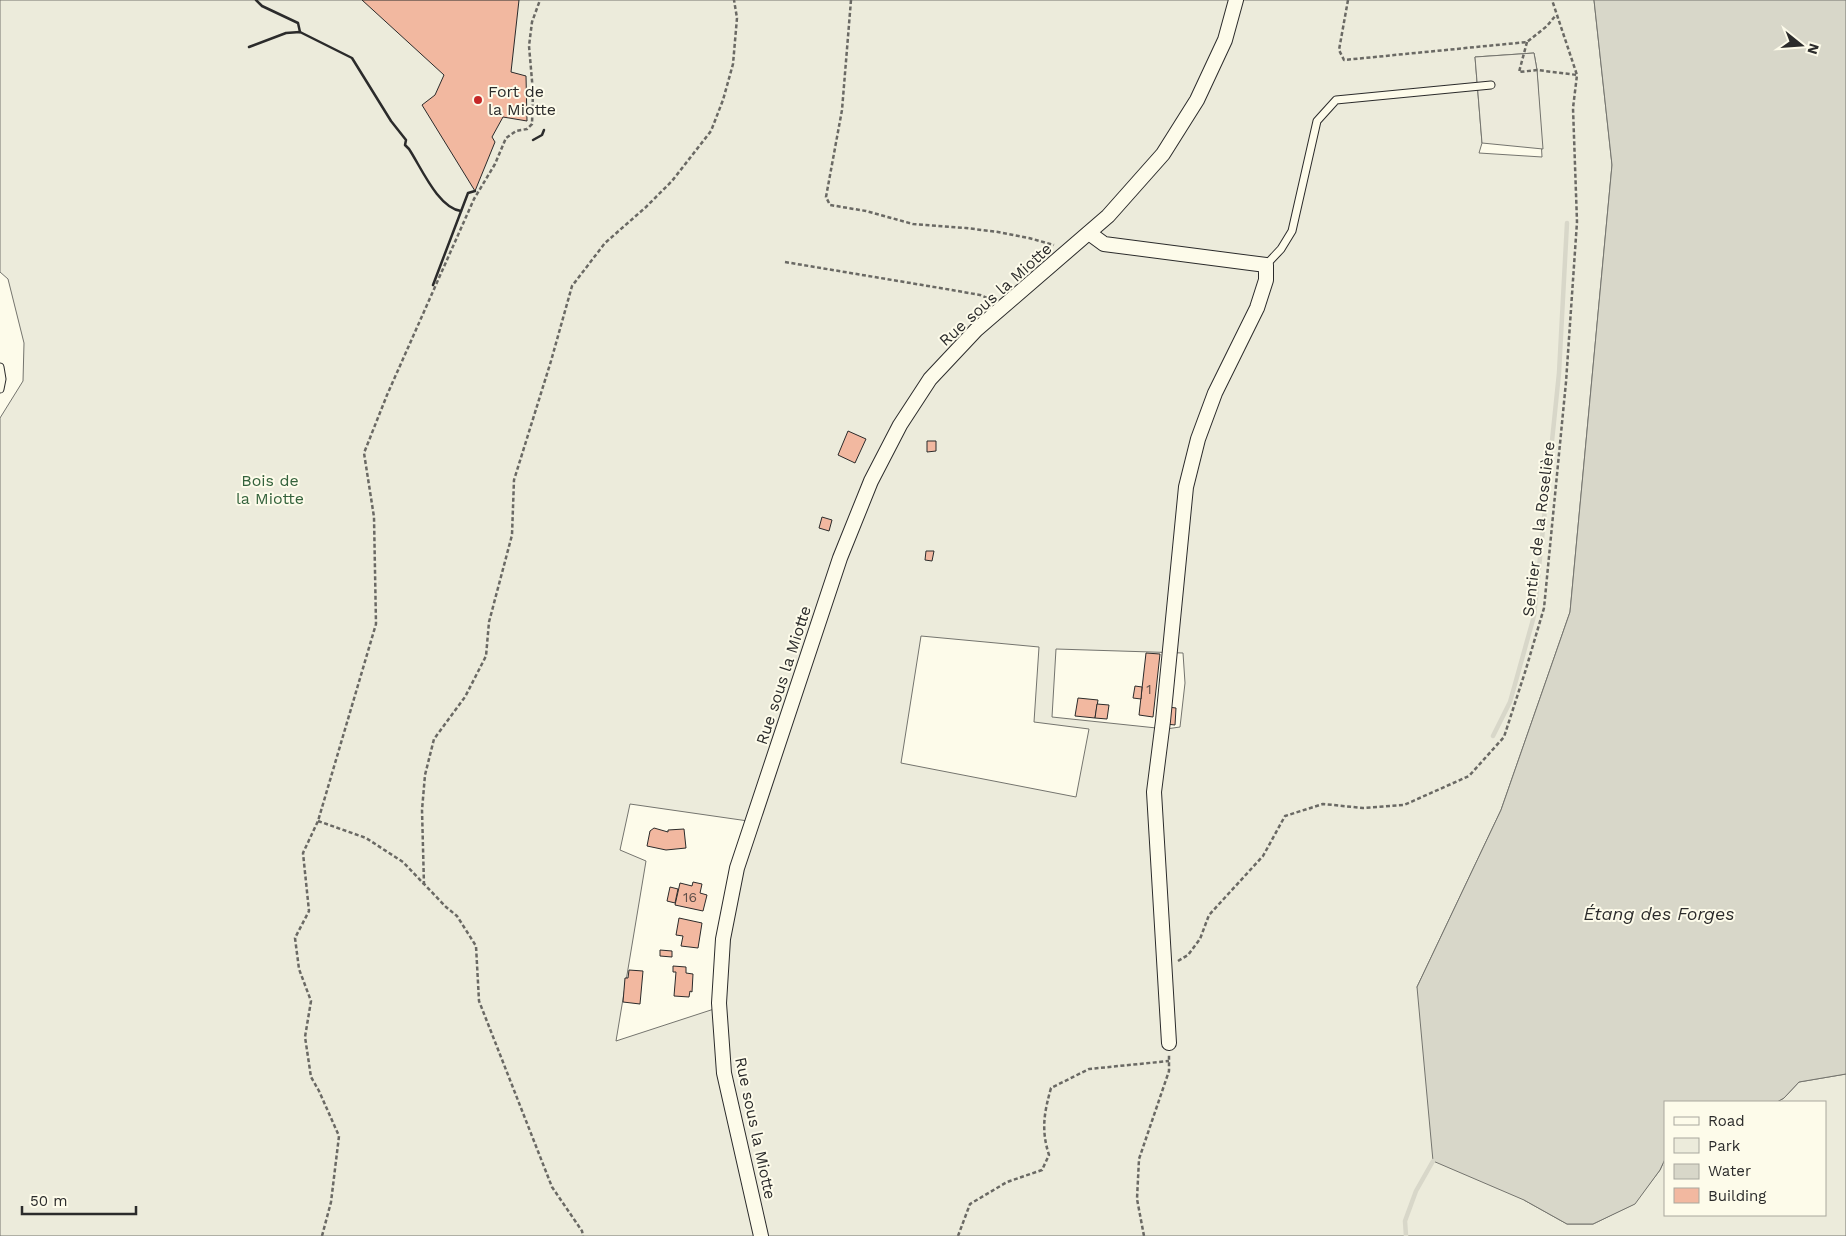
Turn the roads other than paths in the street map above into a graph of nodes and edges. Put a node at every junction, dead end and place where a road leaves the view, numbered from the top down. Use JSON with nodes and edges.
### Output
{"nodes":[{"id":1,"x":1236,"y":0,"type":"edge"},
{"id":2,"x":1491,"y":85,"type":"dead end"},
{"id":3,"x":1089,"y":233,"type":"junction"},
{"id":4,"x":1266,"y":265,"type":"junction"},
{"id":5,"x":0,"y":367,"type":"edge"},
{"id":6,"x":0,"y":389,"type":"edge"},
{"id":7,"x":1169,"y":1043,"type":"dead end"},
{"id":8,"x":760,"y":1236,"type":"edge"}],
"edges":[{"from":1,"to":3,"type":"street","name":"Rue sous la Miotte"},
{"from":2,"to":4,"type":"lane"},
{"from":3,"to":4,"type":"street"},
{"from":3,"to":8,"type":"street","name":"Rue sous la Miotte"},
{"from":4,"to":7,"type":"street"},
{"from":5,"to":6,"type":"lane"}]}
